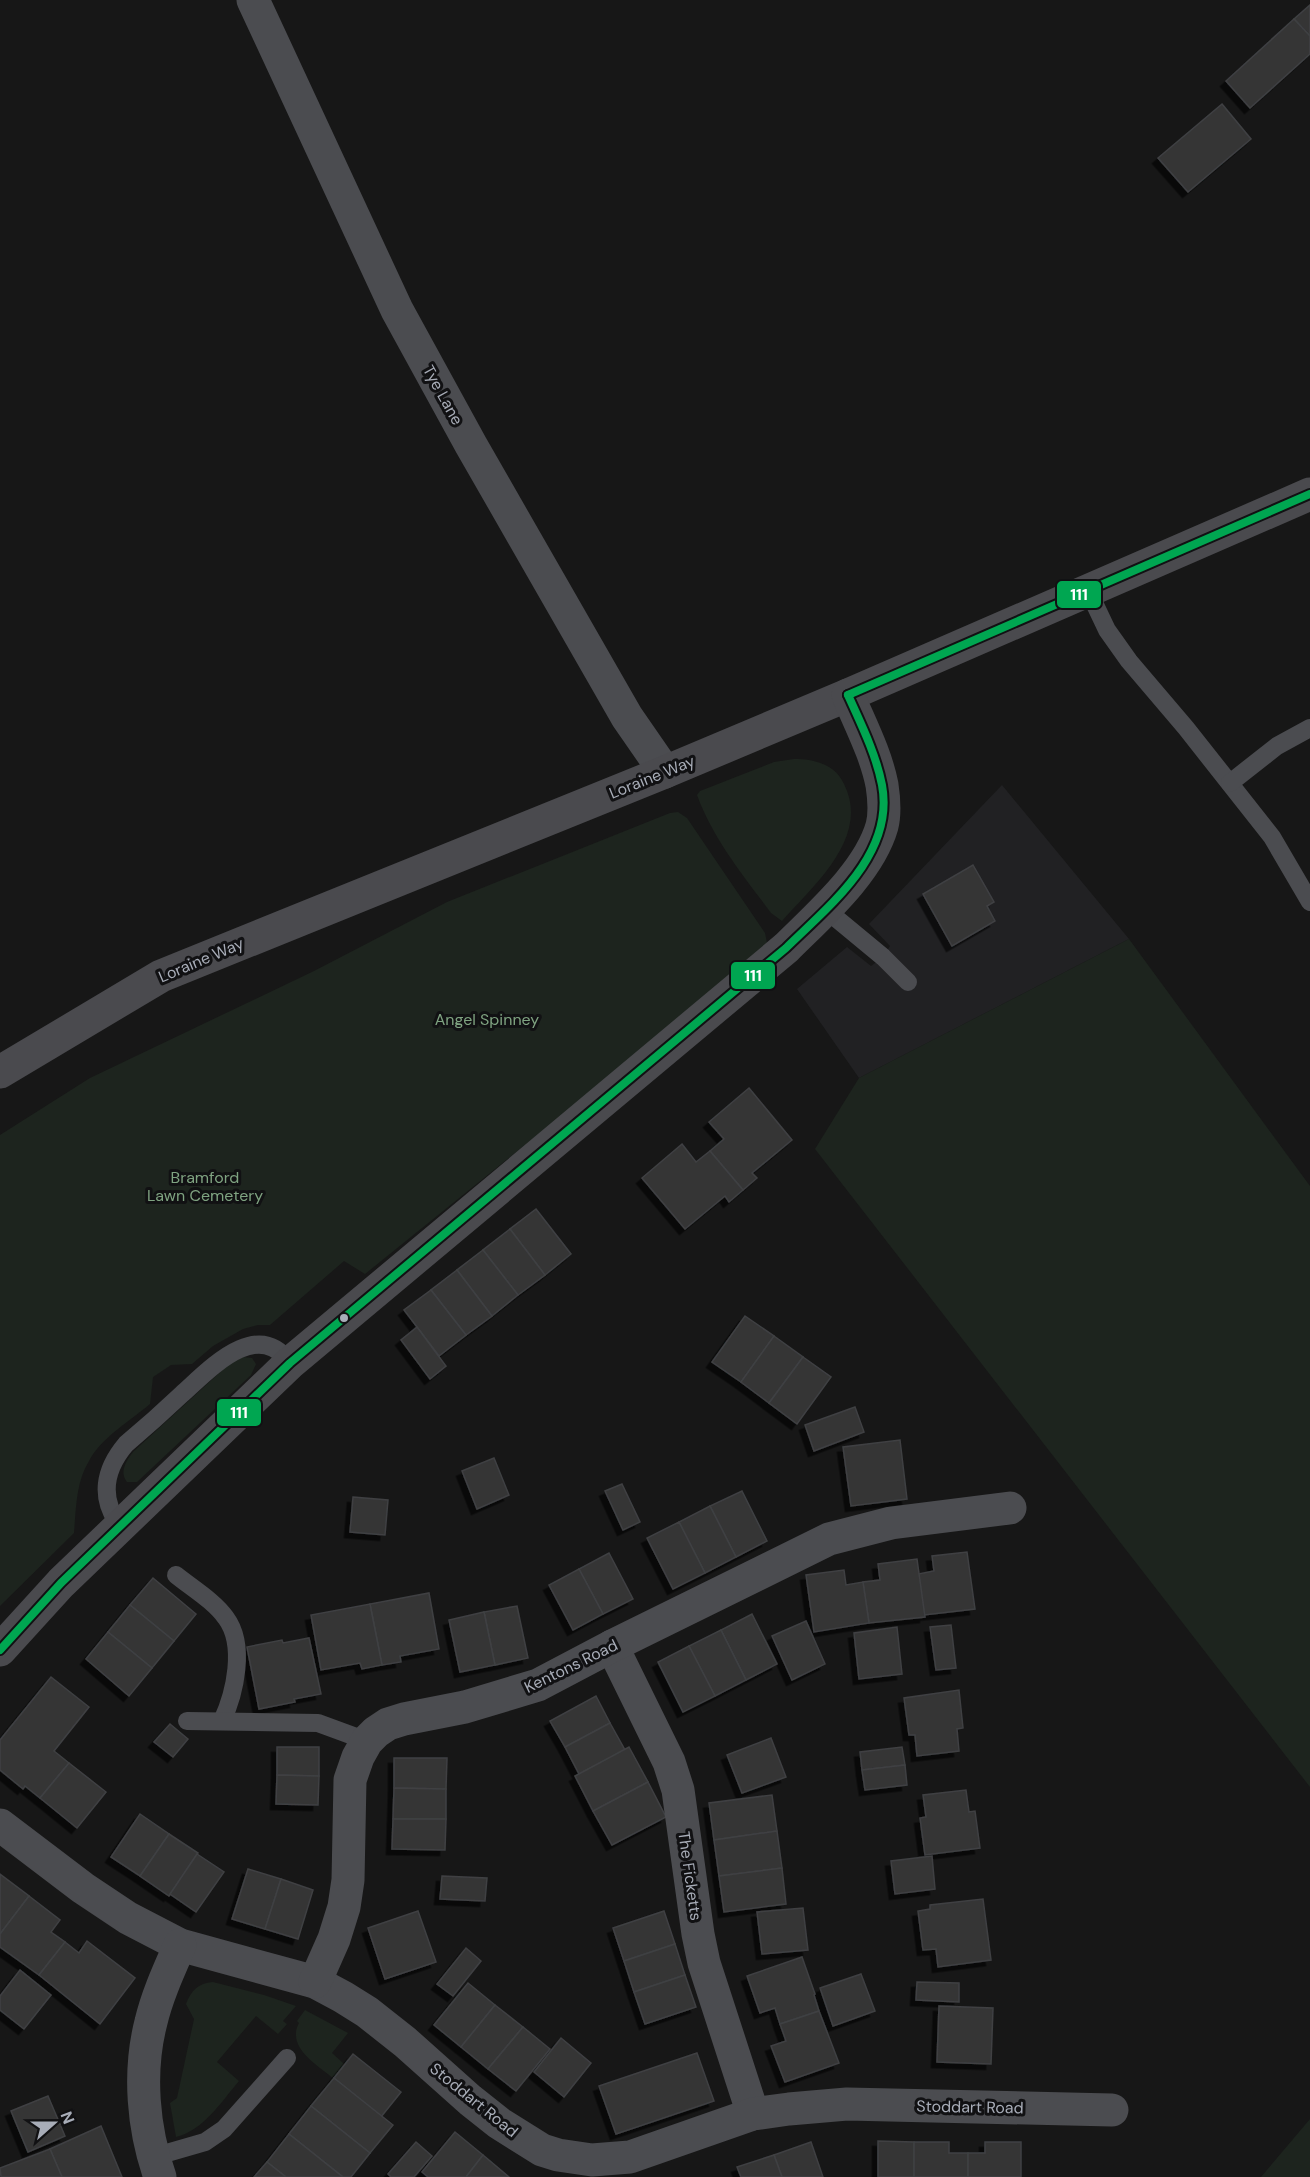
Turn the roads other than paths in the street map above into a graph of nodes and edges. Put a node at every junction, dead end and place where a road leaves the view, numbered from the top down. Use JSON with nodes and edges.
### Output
{"nodes":[{"id":1,"x":253,"y":0,"type":"edge"},
{"id":2,"x":1310,"y":494,"type":"edge"},
{"id":3,"x":1088,"y":590,"type":"junction"},
{"id":4,"x":848,"y":695,"type":"junction"},
{"id":5,"x":1310,"y":728,"type":"edge"},
{"id":6,"x":665,"y":772,"type":"junction"},
{"id":7,"x":1230,"y":783,"type":"junction"},
{"id":8,"x":1310,"y":902,"type":"edge"},
{"id":9,"x":825,"y":909,"type":"junction"},
{"id":10,"x":908,"y":982,"type":"dead end"},
{"id":11,"x":0,"y":1072,"type":"edge"},
{"id":12,"x":290,"y":1363,"type":"junction"},
{"id":13,"x":1010,"y":1508,"type":"dead end"},
{"id":14,"x":120,"y":1526,"type":"junction"},
{"id":15,"x":176,"y":1575,"type":"dead end"},
{"id":16,"x":612,"y":1646,"type":"junction"},
{"id":17,"x":0,"y":1650,"type":"edge"},
{"id":18,"x":187,"y":1720,"type":"dead end"},
{"id":19,"x":222,"y":1721,"type":"junction"},
{"id":20,"x":367,"y":1741,"type":"junction"},
{"id":21,"x":0,"y":1825,"type":"edge"},
{"id":22,"x":180,"y":1945,"type":"junction"},
{"id":23,"x":315,"y":1983,"type":"junction"},
{"id":24,"x":287,"y":2058,"type":"dead end"},
{"id":25,"x":1112,"y":2110,"type":"dead end"},
{"id":26,"x":753,"y":2114,"type":"junction"},
{"id":27,"x":156,"y":2167,"type":"edge"}],
"edges":[{"from":1,"to":6,"type":"street","name":"Tye Lane"},
{"from":2,"to":3,"type":"main road","name":"Loraine Way"},
{"from":3,"to":4,"type":"main road","name":"Loraine Way"},
{"from":3,"to":7,"type":"lane"},
{"from":4,"to":6,"type":"main road","name":"Loraine Way"},
{"from":4,"to":9,"type":"main road"},
{"from":5,"to":7,"type":"lane"},
{"from":6,"to":11,"type":"main road","name":"Loraine Way"},
{"from":7,"to":8,"type":"lane"},
{"from":9,"to":10,"type":"lane"},
{"from":9,"to":12,"type":"main road"},
{"from":12,"to":14,"type":"main road"},
{"from":12,"to":14,"type":"lane"},
{"from":13,"to":16,"type":"street","name":"Kentons Road"},
{"from":14,"to":17,"type":"main road"},
{"from":15,"to":19,"type":"lane"},
{"from":16,"to":20,"type":"street","name":"Kentons Road"},
{"from":16,"to":26,"type":"street","name":"The Ficketts"},
{"from":18,"to":19,"type":"lane"},
{"from":19,"to":20,"type":"lane"},
{"from":20,"to":23,"type":"street","name":"Kentons Road"},
{"from":21,"to":22,"type":"street","name":"Stoddart Road"},
{"from":22,"to":23,"type":"street","name":"Stoddart Road"},
{"from":22,"to":27,"type":"street"},
{"from":23,"to":26,"type":"street","name":"Stoddart Road"},
{"from":24,"to":27,"type":"lane"},
{"from":25,"to":26,"type":"street","name":"Stoddart Road"}]}
